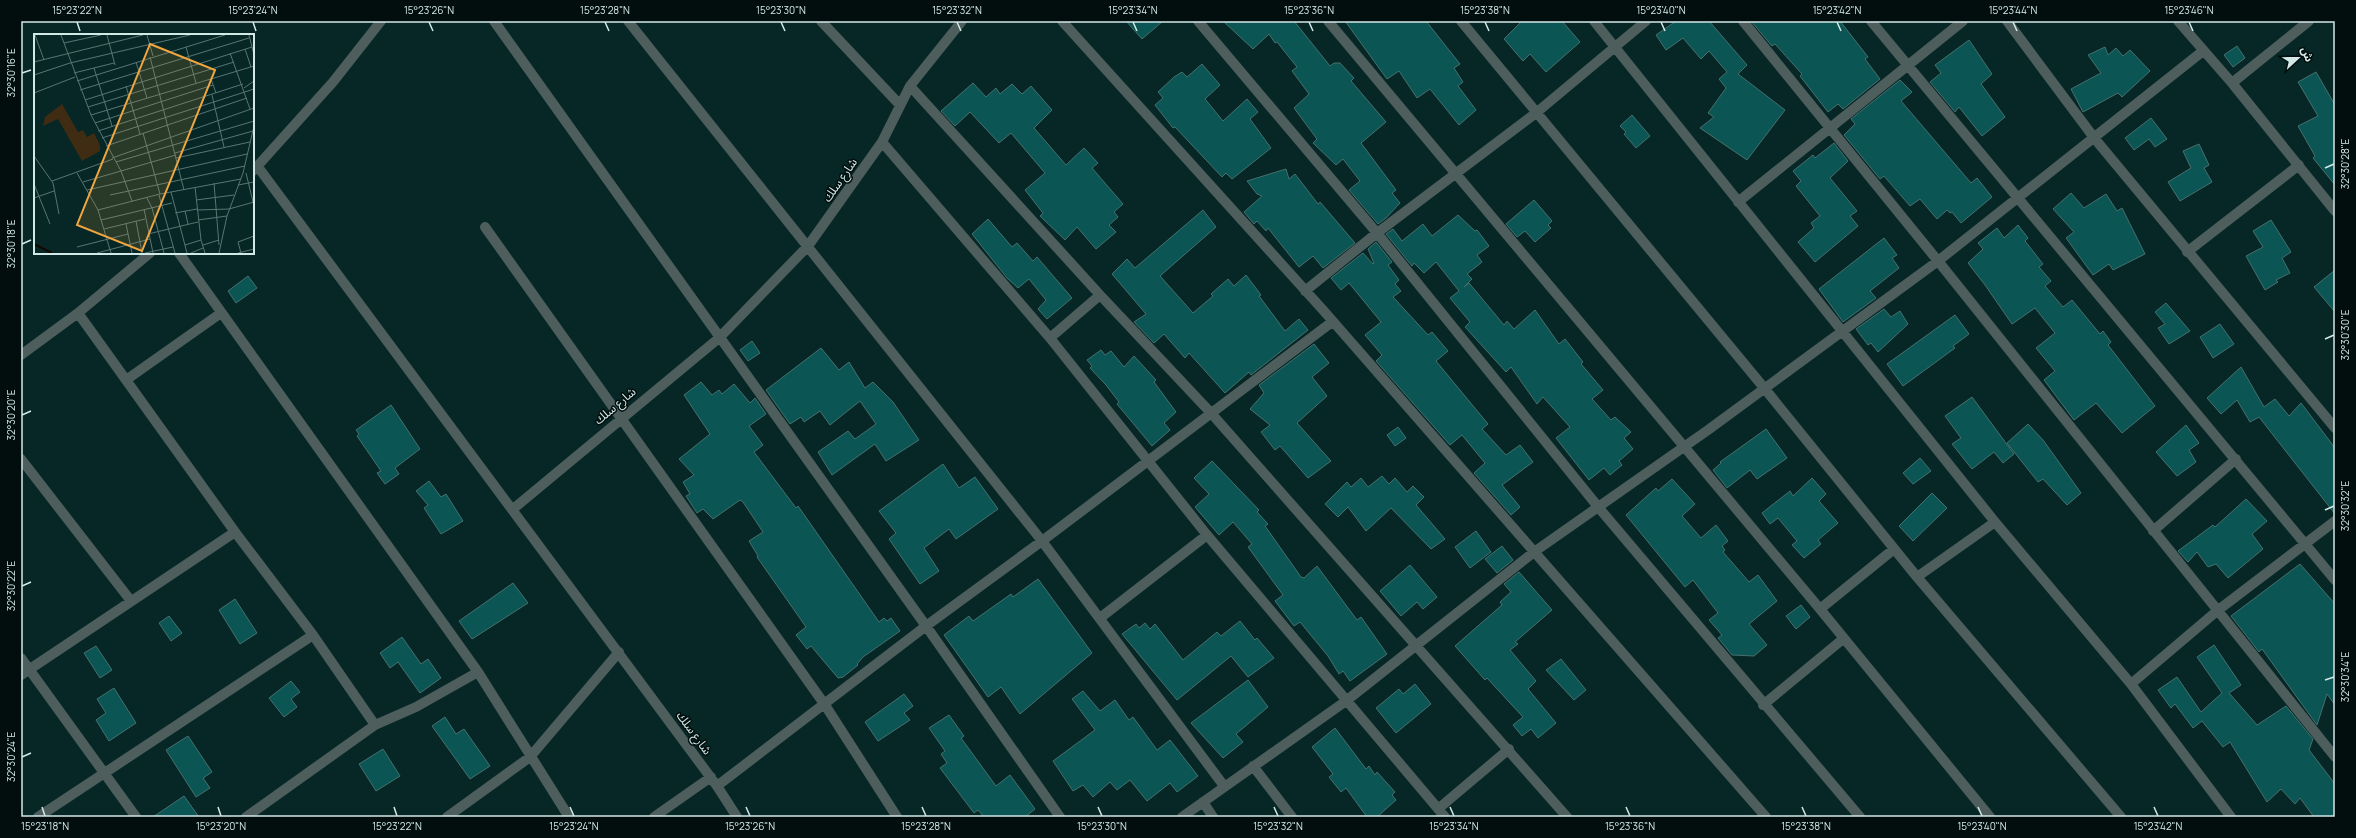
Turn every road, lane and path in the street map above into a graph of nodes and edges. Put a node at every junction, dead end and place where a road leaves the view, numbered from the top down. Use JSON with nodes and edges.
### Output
{"nodes":[{"id":1,"x":381,"y":21,"type":"edge"},
{"id":2,"x":494,"y":21,"type":"edge"},
{"id":3,"x":628,"y":21,"type":"edge"},
{"id":4,"x":821,"y":21,"type":"edge"},
{"id":5,"x":962,"y":21,"type":"edge"},
{"id":6,"x":1062,"y":21,"type":"edge"},
{"id":7,"x":1198,"y":21,"type":"edge"},
{"id":8,"x":1328,"y":21,"type":"edge"},
{"id":9,"x":1462,"y":21,"type":"edge"},
{"id":10,"x":1594,"y":21,"type":"edge"},
{"id":11,"x":1646,"y":21,"type":"edge"},
{"id":12,"x":1743,"y":21,"type":"edge"},
{"id":13,"x":1871,"y":21,"type":"edge"},
{"id":14,"x":1963,"y":21,"type":"edge"},
{"id":15,"x":2007,"y":21,"type":"edge"},
{"id":16,"x":2178,"y":21,"type":"edge"},
{"id":17,"x":2309,"y":21,"type":"edge"},
{"id":18,"x":1614,"y":47,"type":"junction"},
{"id":19,"x":2203,"y":51,"type":"junction"},
{"id":20,"x":1908,"y":66,"type":"junction"},
{"id":21,"x":2232,"y":83,"type":"junction"},
{"id":22,"x":910,"y":86,"type":"junction"},
{"id":23,"x":900,"y":105,"type":"junction"},
{"id":24,"x":1536,"y":113,"type":"junction"},
{"id":25,"x":1830,"y":128,"type":"junction"},
{"id":26,"x":2094,"y":139,"type":"junction"},
{"id":27,"x":882,"y":142,"type":"junction"},
{"id":28,"x":2299,"y":165,"type":"junction"},
{"id":29,"x":255,"y":169,"type":"edge"},
{"id":30,"x":1456,"y":174,"type":"junction"},
{"id":31,"x":2017,"y":199,"type":"junction"},
{"id":32,"x":1738,"y":202,"type":"junction"},
{"id":33,"x":2335,"y":211,"type":"edge"},
{"id":34,"x":485,"y":227,"type":"dead end"},
{"id":35,"x":1377,"y":233,"type":"junction"},
{"id":36,"x":808,"y":246,"type":"junction"},
{"id":37,"x":2187,"y":252,"type":"junction"},
{"id":38,"x":149,"y":254,"type":"edge"},
{"id":39,"x":180,"y":254,"type":"edge"},
{"id":40,"x":1938,"y":261,"type":"junction"},
{"id":41,"x":1305,"y":291,"type":"junction"},
{"id":42,"x":1100,"y":295,"type":"junction"},
{"id":43,"x":78,"y":313,"type":"junction"},
{"id":44,"x":221,"y":313,"type":"junction"},
{"id":45,"x":1332,"y":322,"type":"junction"},
{"id":46,"x":1842,"y":330,"type":"junction"},
{"id":47,"x":720,"y":338,"type":"junction"},
{"id":48,"x":1050,"y":338,"type":"junction"},
{"id":49,"x":21,"y":355,"type":"edge"},
{"id":50,"x":126,"y":380,"type":"junction"},
{"id":51,"x":1765,"y":389,"type":"junction"},
{"id":52,"x":1211,"y":413,"type":"junction"},
{"id":53,"x":622,"y":417,"type":"junction"},
{"id":54,"x":2335,"y":428,"type":"edge"},
{"id":55,"x":1684,"y":447,"type":"junction"},
{"id":56,"x":21,"y":459,"type":"edge"},
{"id":57,"x":2236,"y":459,"type":"junction"},
{"id":58,"x":1148,"y":460,"type":"junction"},
{"id":59,"x":1599,"y":508,"type":"junction"},
{"id":60,"x":513,"y":509,"type":"junction"},
{"id":61,"x":2335,"y":521,"type":"edge"},
{"id":62,"x":1995,"y":522,"type":"junction"},
{"id":63,"x":2153,"y":531,"type":"junction"},
{"id":64,"x":236,"y":532,"type":"junction"},
{"id":65,"x":1207,"y":535,"type":"junction"},
{"id":66,"x":1042,"y":541,"type":"junction"},
{"id":67,"x":2305,"y":544,"type":"junction"},
{"id":68,"x":1894,"y":549,"type":"junction"},
{"id":69,"x":1534,"y":552,"type":"junction"},
{"id":70,"x":1917,"y":578,"type":"junction"},
{"id":71,"x":2335,"y":580,"type":"edge"},
{"id":72,"x":131,"y":601,"type":"junction"},
{"id":73,"x":1820,"y":609,"type":"junction"},
{"id":74,"x":2217,"y":611,"type":"junction"},
{"id":75,"x":1100,"y":618,"type":"junction"},
{"id":76,"x":926,"y":626,"type":"junction"},
{"id":77,"x":313,"y":635,"type":"junction"},
{"id":78,"x":1843,"y":640,"type":"junction"},
{"id":79,"x":1415,"y":647,"type":"junction"},
{"id":80,"x":619,"y":652,"type":"junction"},
{"id":81,"x":21,"y":658,"type":"edge"},
{"id":82,"x":30,"y":669,"type":"junction"},
{"id":83,"x":478,"y":672,"type":"junction"},
{"id":84,"x":21,"y":675,"type":"edge"},
{"id":85,"x":2131,"y":684,"type":"junction"},
{"id":86,"x":1346,"y":701,"type":"junction"},
{"id":87,"x":825,"y":705,"type":"junction"},
{"id":88,"x":1763,"y":705,"type":"junction"},
{"id":89,"x":375,"y":724,"type":"junction"},
{"id":90,"x":1509,"y":749,"type":"junction"},
{"id":91,"x":530,"y":757,"type":"junction"},
{"id":92,"x":2335,"y":757,"type":"edge"},
{"id":93,"x":1253,"y":766,"type":"junction"},
{"id":94,"x":104,"y":772,"type":"junction"},
{"id":95,"x":711,"y":777,"type":"junction"},
{"id":96,"x":717,"y":786,"type":"junction"},
{"id":97,"x":1224,"y":786,"type":"junction"},
{"id":98,"x":1202,"y":802,"type":"junction"},
{"id":99,"x":1438,"y":809,"type":"junction"},
{"id":100,"x":38,"y":817,"type":"edge"},
{"id":101,"x":136,"y":817,"type":"edge"},
{"id":102,"x":246,"y":817,"type":"edge"},
{"id":103,"x":447,"y":817,"type":"edge"},
{"id":104,"x":569,"y":817,"type":"edge"},
{"id":105,"x":654,"y":817,"type":"edge"},
{"id":106,"x":737,"y":817,"type":"edge"},
{"id":107,"x":897,"y":817,"type":"edge"},
{"id":108,"x":1060,"y":817,"type":"edge"},
{"id":109,"x":1182,"y":817,"type":"edge"},
{"id":110,"x":1213,"y":817,"type":"edge"},
{"id":111,"x":1292,"y":817,"type":"edge"},
{"id":112,"x":1445,"y":817,"type":"edge"},
{"id":113,"x":1567,"y":817,"type":"edge"},
{"id":114,"x":1766,"y":817,"type":"edge"},
{"id":115,"x":1860,"y":817,"type":"edge"},
{"id":116,"x":1990,"y":817,"type":"edge"},
{"id":117,"x":2121,"y":817,"type":"edge"},
{"id":118,"x":2231,"y":817,"type":"edge"}],
"edges":[{"from":1,"to":29,"type":"street"},
{"from":2,"to":47,"type":"street"},
{"from":3,"to":36,"type":"street"},
{"from":4,"to":23,"type":"street"},
{"from":5,"to":22,"type":"street","name":"شارع سلك"},
{"from":6,"to":41,"type":"street"},
{"from":7,"to":35,"type":"street"},
{"from":8,"to":30,"type":"street"},
{"from":9,"to":24,"type":"street"},
{"from":10,"to":18,"type":"street"},
{"from":11,"to":18,"type":"street"},
{"from":12,"to":25,"type":"street"},
{"from":13,"to":20,"type":"street"},
{"from":14,"to":20,"type":"street"},
{"from":15,"to":26,"type":"street"},
{"from":16,"to":19,"type":"street"},
{"from":17,"to":21,"type":"street"},
{"from":18,"to":24,"type":"street"},
{"from":18,"to":32,"type":"street"},
{"from":19,"to":21,"type":"street"},
{"from":19,"to":26,"type":"street"},
{"from":20,"to":25,"type":"street"},
{"from":20,"to":31,"type":"street"},
{"from":21,"to":28,"type":"street"},
{"from":22,"to":23,"type":"street","name":"شارع سلك"},
{"from":22,"to":42,"type":"street"},
{"from":23,"to":27,"type":"street","name":"شارع سلك"},
{"from":24,"to":30,"type":"street"},
{"from":24,"to":51,"type":"street"},
{"from":25,"to":32,"type":"street"},
{"from":25,"to":40,"type":"street"},
{"from":26,"to":31,"type":"street"},
{"from":26,"to":37,"type":"street"},
{"from":27,"to":36,"type":"street","name":"شارع سلك"},
{"from":27,"to":48,"type":"street"},
{"from":28,"to":33,"type":"street"},
{"from":28,"to":37,"type":"street"},
{"from":29,"to":60,"type":"street"},
{"from":30,"to":35,"type":"street"},
{"from":30,"to":55,"type":"street"},
{"from":31,"to":40,"type":"street"},
{"from":31,"to":57,"type":"street"},
{"from":32,"to":46,"type":"street"},
{"from":34,"to":53,"type":"street"},
{"from":35,"to":41,"type":"street"},
{"from":35,"to":59,"type":"street"},
{"from":36,"to":47,"type":"street","name":"شارع سلك"},
{"from":36,"to":66,"type":"street"},
{"from":37,"to":54,"type":"street"},
{"from":38,"to":43,"type":"street"},
{"from":39,"to":44,"type":"street"},
{"from":40,"to":46,"type":"street"},
{"from":40,"to":63,"type":"street"},
{"from":41,"to":45,"type":"street"},
{"from":42,"to":48,"type":"street"},
{"from":42,"to":52,"type":"street"},
{"from":43,"to":49,"type":"street"},
{"from":43,"to":50,"type":"street"},
{"from":44,"to":50,"type":"street"},
{"from":44,"to":83,"type":"street"},
{"from":45,"to":52,"type":"street"},
{"from":45,"to":69,"type":"street"},
{"from":46,"to":51,"type":"street"},
{"from":46,"to":62,"type":"street"},
{"from":47,"to":53,"type":"street","name":"شارع سلك"},
{"from":47,"to":76,"type":"street"},
{"from":48,"to":58,"type":"street"},
{"from":50,"to":64,"type":"street"},
{"from":51,"to":55,"type":"street"},
{"from":51,"to":68,"type":"street"},
{"from":52,"to":58,"type":"street"},
{"from":52,"to":79,"type":"street"},
{"from":53,"to":60,"type":"street","name":"شارع سلك"},
{"from":53,"to":87,"type":"street"},
{"from":55,"to":59,"type":"street"},
{"from":55,"to":73,"type":"street"},
{"from":56,"to":72,"type":"street"},
{"from":57,"to":63,"type":"street"},
{"from":57,"to":67,"type":"street"},
{"from":58,"to":65,"type":"street"},
{"from":58,"to":66,"type":"street"},
{"from":59,"to":69,"type":"street"},
{"from":59,"to":88,"type":"street"},
{"from":60,"to":80,"type":"street","name":"شارع سلك"},
{"from":61,"to":67,"type":"street"},
{"from":62,"to":70,"type":"street"},
{"from":62,"to":85,"type":"street"},
{"from":63,"to":74,"type":"street"},
{"from":64,"to":72,"type":"street"},
{"from":64,"to":77,"type":"street"},
{"from":65,"to":75,"type":"street"},
{"from":65,"to":86,"type":"street"},
{"from":66,"to":75,"type":"street"},
{"from":66,"to":76,"type":"street"},
{"from":67,"to":71,"type":"street"},
{"from":67,"to":74,"type":"street"},
{"from":68,"to":70,"type":"street"},
{"from":68,"to":73,"type":"street"},
{"from":69,"to":79,"type":"street"},
{"from":69,"to":114,"type":"street"},
{"from":70,"to":117,"type":"street"},
{"from":72,"to":82,"type":"street"},
{"from":73,"to":78,"type":"street"},
{"from":74,"to":85,"type":"street"},
{"from":74,"to":92,"type":"street"},
{"from":75,"to":97,"type":"street"},
{"from":76,"to":87,"type":"street"},
{"from":76,"to":108,"type":"street"},
{"from":77,"to":89,"type":"street"},
{"from":77,"to":94,"type":"street"},
{"from":78,"to":88,"type":"street"},
{"from":78,"to":116,"type":"street"},
{"from":79,"to":86,"type":"street"},
{"from":79,"to":90,"type":"street"},
{"from":80,"to":91,"type":"street"},
{"from":80,"to":95,"type":"street","name":"شارع سلك"},
{"from":81,"to":82,"type":"street"},
{"from":82,"to":84,"type":"street"},
{"from":82,"to":94,"type":"street"},
{"from":83,"to":89,"type":"street"},
{"from":83,"to":91,"type":"street"},
{"from":85,"to":118,"type":"street"},
{"from":86,"to":93,"type":"street"},
{"from":86,"to":99,"type":"street"},
{"from":87,"to":96,"type":"street"},
{"from":87,"to":107,"type":"street"},
{"from":88,"to":115,"type":"street"},
{"from":89,"to":102,"type":"street"},
{"from":90,"to":99,"type":"street"},
{"from":90,"to":113,"type":"street"},
{"from":91,"to":103,"type":"street"},
{"from":91,"to":104,"type":"street"},
{"from":93,"to":97,"type":"street"},
{"from":93,"to":111,"type":"street"},
{"from":94,"to":100,"type":"street"},
{"from":94,"to":101,"type":"street"},
{"from":95,"to":96,"type":"street","name":"شارع سلك"},
{"from":95,"to":105,"type":"street"},
{"from":96,"to":106,"type":"street","name":"شارع سلك"},
{"from":97,"to":98,"type":"street"},
{"from":98,"to":109,"type":"street"},
{"from":98,"to":110,"type":"street"},
{"from":99,"to":112,"type":"street"}]}
